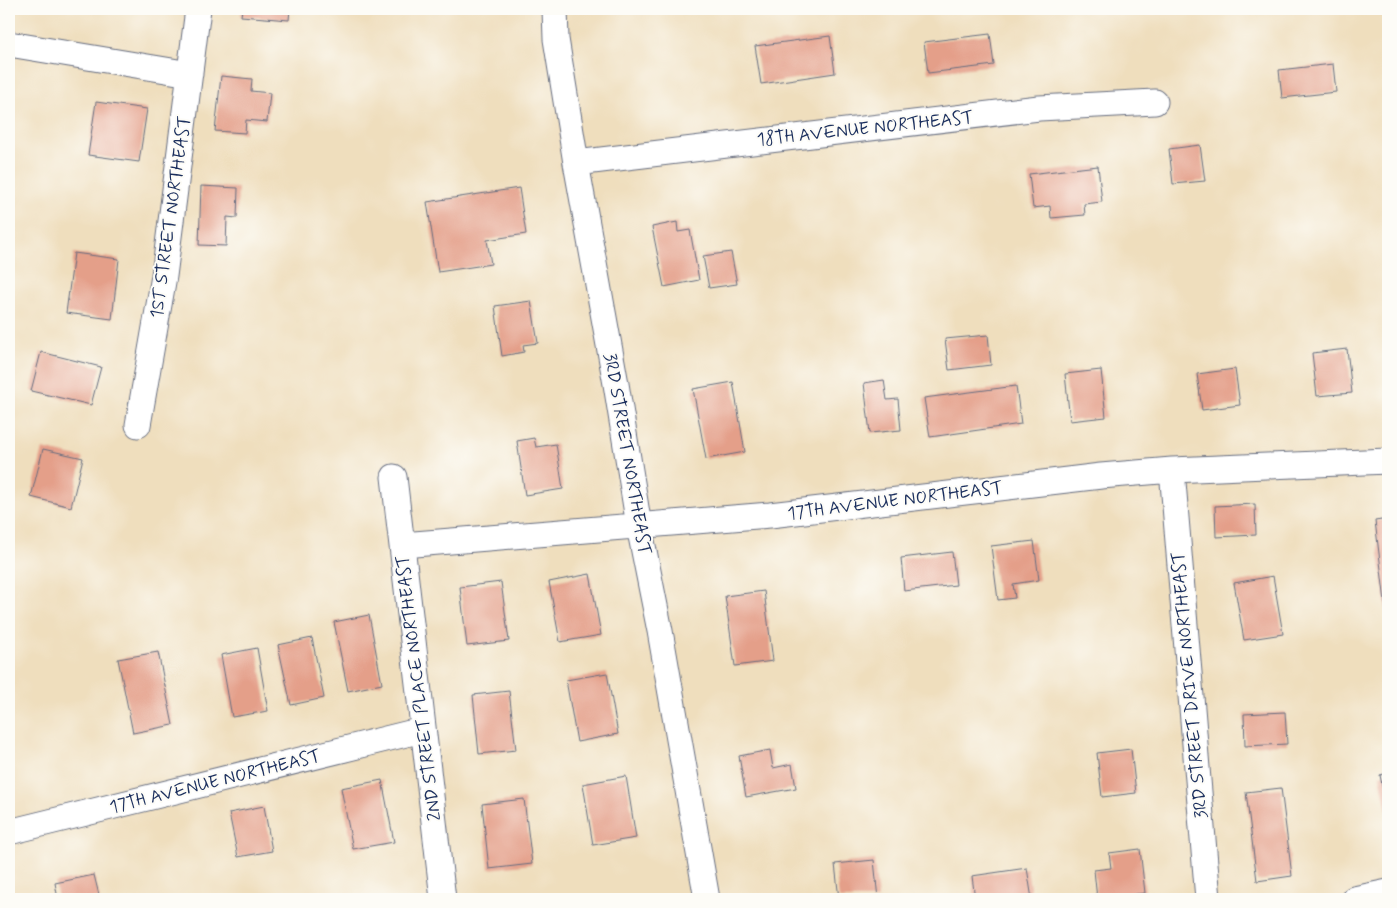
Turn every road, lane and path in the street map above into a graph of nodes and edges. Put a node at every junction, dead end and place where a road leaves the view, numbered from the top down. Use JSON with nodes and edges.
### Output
{"nodes":[{"id":1,"x":198,"y":9,"type":"edge"},
{"id":2,"x":555,"y":9,"type":"edge"},
{"id":3,"x":9,"y":44,"type":"edge"},
{"id":4,"x":190,"y":74,"type":"junction"},
{"id":5,"x":1155,"y":102,"type":"dead end"},
{"id":6,"x":576,"y":163,"type":"junction"},
{"id":7,"x":138,"y":425,"type":"dead end"},
{"id":8,"x":1388,"y":461,"type":"edge"},
{"id":9,"x":1172,"y":470,"type":"junction"},
{"id":10,"x":394,"y":477,"type":"dead end"},
{"id":11,"x":639,"y":526,"type":"junction"},
{"id":12,"x":402,"y":545,"type":"junction"},
{"id":13,"x":422,"y":730,"type":"junction"},
{"id":14,"x":9,"y":832,"type":"edge"},
{"id":15,"x":1388,"y":892,"type":"edge"},
{"id":16,"x":443,"y":899,"type":"edge"},
{"id":17,"x":707,"y":899,"type":"edge"},
{"id":18,"x":1208,"y":899,"type":"edge"},
{"id":19,"x":1354,"y":899,"type":"edge"}],
"edges":[{"from":1,"to":4,"type":"street","name":"1ST STREET NORTHEAST"},
{"from":2,"to":6,"type":"street","name":"3RD STREET NORTHEAST"},
{"from":3,"to":4,"type":"street"},
{"from":4,"to":7,"type":"street","name":"1ST STREET NORTHEAST"},
{"from":5,"to":6,"type":"street","name":"18TH AVENUE NORTHEAST"},
{"from":6,"to":11,"type":"street","name":"3RD STREET NORTHEAST"},
{"from":8,"to":9,"type":"street","name":"17TH AVENUE NORTHEAST"},
{"from":9,"to":11,"type":"street","name":"17TH AVENUE NORTHEAST"},
{"from":9,"to":18,"type":"street","name":"3RD STREET DRIVE NORTHEAST"},
{"from":10,"to":12,"type":"street","name":"2ND STREET PLACE NORTHEAST"},
{"from":11,"to":12,"type":"street","name":"17TH AVENUE NORTHEAST"},
{"from":11,"to":17,"type":"street","name":"3RD STREET NORTHEAST"},
{"from":12,"to":13,"type":"street","name":"2ND STREET PLACE NORTHEAST"},
{"from":13,"to":14,"type":"street","name":"17TH AVENUE NORTHEAST"},
{"from":13,"to":16,"type":"street","name":"2ND STREET PLACE NORTHEAST"},
{"from":15,"to":19,"type":"street"}]}
